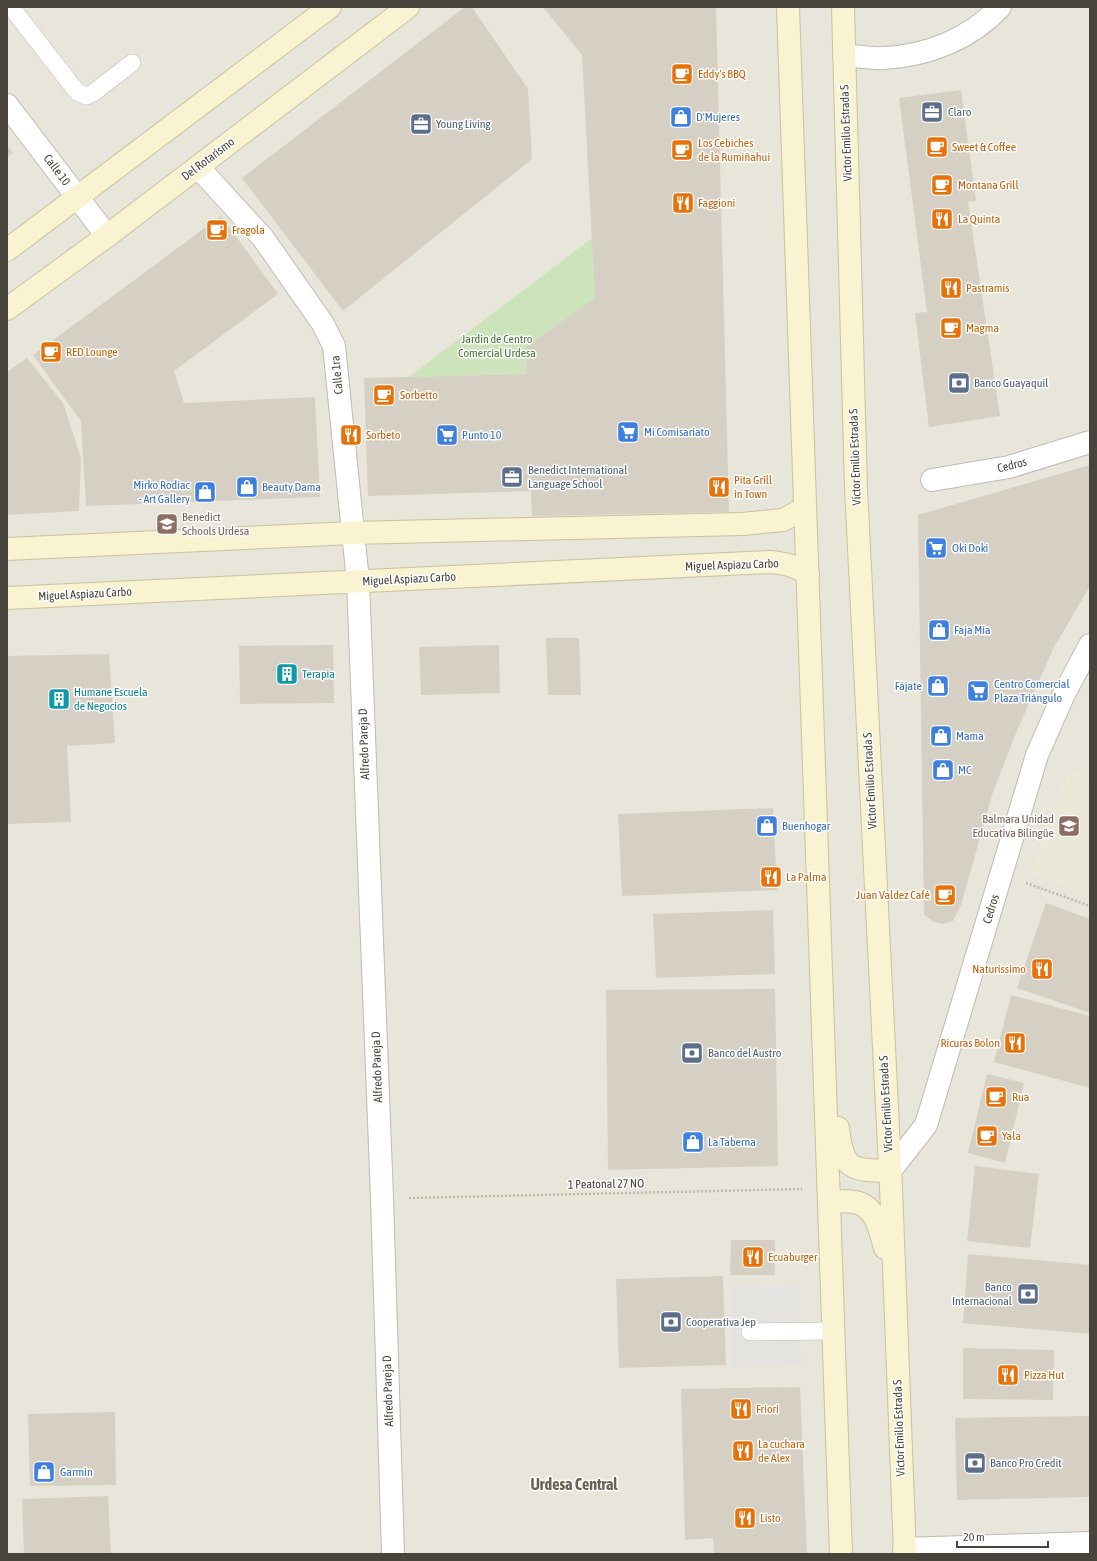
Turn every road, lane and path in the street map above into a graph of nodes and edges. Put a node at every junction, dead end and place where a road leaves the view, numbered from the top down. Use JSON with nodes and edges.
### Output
{"nodes":[{"id":1,"x":11,"y":7,"type":"edge"},
{"id":2,"x":330,"y":7,"type":"edge"},
{"id":3,"x":408,"y":7,"type":"edge"},
{"id":4,"x":788,"y":7,"type":"edge"},
{"id":5,"x":843,"y":7,"type":"edge"},
{"id":6,"x":1000,"y":7,"type":"edge"},
{"id":7,"x":844,"y":55,"type":"junction"},
{"id":8,"x":132,"y":63,"type":"dead end"},
{"id":9,"x":7,"y":105,"type":"edge"},
{"id":10,"x":198,"y":167,"type":"junction"},
{"id":11,"x":78,"y":197,"type":"junction"},
{"id":12,"x":107,"y":236,"type":"junction"},
{"id":13,"x":7,"y":250,"type":"edge"},
{"id":14,"x":7,"y":309,"type":"edge"},
{"id":15,"x":1090,"y":442,"type":"edge"},
{"id":16,"x":932,"y":480,"type":"dead end"},
{"id":17,"x":805,"y":508,"type":"junction"},
{"id":18,"x":352,"y":533,"type":"junction"},
{"id":19,"x":7,"y":549,"type":"edge"},
{"id":20,"x":808,"y":574,"type":"junction"},
{"id":21,"x":358,"y":581,"type":"junction"},
{"id":22,"x":7,"y":598,"type":"edge"},
{"id":23,"x":1090,"y":645,"type":"edge"},
{"id":24,"x":1001,"y":875,"type":"junction"},
{"id":25,"x":1090,"y":906,"type":"edge"},
{"id":26,"x":821,"y":960,"type":"junction"},
{"id":27,"x":890,"y":1171,"type":"junction"},
{"id":28,"x":829,"y":1195,"type":"junction"},
{"id":29,"x":382,"y":1198,"type":"junction"},
{"id":30,"x":895,"y":1286,"type":"junction"},
{"id":31,"x":834,"y":1331,"type":"junction"},
{"id":32,"x":750,"y":1332,"type":"dead end"},
{"id":33,"x":1090,"y":1543,"type":"edge"},
{"id":34,"x":904,"y":1551,"type":"edge"},
{"id":35,"x":393,"y":1554,"type":"edge"},
{"id":36,"x":841,"y":1554,"type":"edge"}],
"edges":[{"from":1,"to":8,"type":"lane"},
{"from":2,"to":11,"type":"main road"},
{"from":3,"to":10,"type":"main road","name":"Del Rotarismo"},
{"from":4,"to":17,"type":"main road"},
{"from":5,"to":7,"type":"main road","name":"Víctor Emilio Estrada S"},
{"from":6,"to":7,"type":"street"},
{"from":7,"to":27,"type":"main road","name":"Víctor Emilio Estrada S"},
{"from":9,"to":11,"type":"street","name":"Calle 10"},
{"from":10,"to":12,"type":"main road","name":"Del Rotarismo"},
{"from":10,"to":18,"type":"street","name":"Calle 1ra"},
{"from":11,"to":12,"type":"street","name":"Calle 10"},
{"from":11,"to":13,"type":"main road"},
{"from":12,"to":14,"type":"main road","name":"Del Rotarismo"},
{"from":15,"to":16,"type":"street","name":"Cedros"},
{"from":17,"to":18,"type":"main road"},
{"from":17,"to":20,"type":"main road"},
{"from":18,"to":19,"type":"main road"},
{"from":18,"to":21,"type":"street","name":"Calle 1ra"},
{"from":20,"to":21,"type":"main road","name":"Miguel Aspiazu Carbo"},
{"from":20,"to":26,"type":"main road"},
{"from":21,"to":22,"type":"main road","name":"Miguel Aspiazu Carbo"},
{"from":21,"to":29,"type":"street","name":"Alfredo Pareja D"},
{"from":23,"to":24,"type":"street","name":"Cedros"},
{"from":24,"to":25,"type":"path"},
{"from":24,"to":27,"type":"street","name":"Cedros"},
{"from":26,"to":27,"type":"main road"},
{"from":26,"to":28,"type":"main road"},
{"from":27,"to":30,"type":"main road","name":"Víctor Emilio Estrada S"},
{"from":28,"to":29,"type":"path","name":"1 Peatonal 27 NO"},
{"from":28,"to":30,"type":"main road"},
{"from":28,"to":31,"type":"main road"},
{"from":29,"to":35,"type":"street","name":"Alfredo Pareja D"},
{"from":30,"to":34,"type":"main road","name":"Víctor Emilio Estrada S"},
{"from":31,"to":32,"type":"lane"},
{"from":31,"to":36,"type":"main road"},
{"from":33,"to":34,"type":"street"}]}
